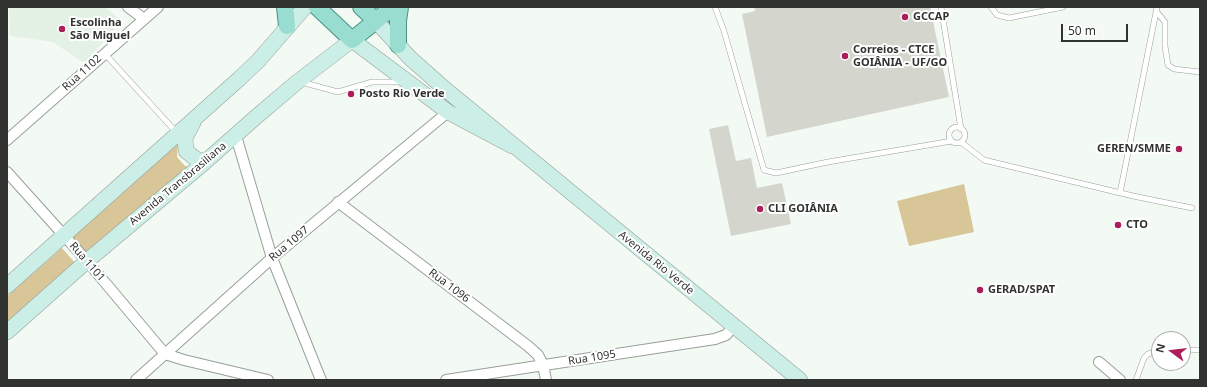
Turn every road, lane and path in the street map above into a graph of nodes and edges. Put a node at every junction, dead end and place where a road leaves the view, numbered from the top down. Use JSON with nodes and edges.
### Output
{"nodes":[{"id":1,"x":128,"y":7,"type":"edge"},
{"id":2,"x":158,"y":7,"type":"edge"},
{"id":3,"x":285,"y":7,"type":"edge"},
{"id":4,"x":305,"y":7,"type":"edge"},
{"id":5,"x":317,"y":7,"type":"edge"},
{"id":6,"x":360,"y":7,"type":"edge"},
{"id":7,"x":392,"y":7,"type":"edge"},
{"id":8,"x":400,"y":7,"type":"edge"},
{"id":9,"x":715,"y":7,"type":"edge"},
{"id":10,"x":941,"y":7,"type":"edge"},
{"id":11,"x":990,"y":7,"type":"edge"},
{"id":12,"x":1063,"y":7,"type":"edge"},
{"id":13,"x":1157,"y":9,"type":"edge"},
{"id":14,"x":144,"y":19,"type":"junction"},
{"id":15,"x":375,"y":20,"type":"junction"},
{"id":16,"x":287,"y":26,"type":"junction"},
{"id":17,"x":352,"y":40,"type":"junction"},
{"id":18,"x":398,"y":45,"type":"junction"},
{"id":19,"x":104,"y":54,"type":"junction"},
{"id":20,"x":1200,"y":72,"type":"edge"},
{"id":21,"x":298,"y":81,"type":"junction"},
{"id":22,"x":406,"y":82,"type":"junction"},
{"id":23,"x":448,"y":112,"type":"junction"},
{"id":24,"x":197,"y":115,"type":"junction"},
{"id":25,"x":961,"y":129,"type":"junction"},
{"id":26,"x":177,"y":133,"type":"junction"},
{"id":27,"x":236,"y":136,"type":"junction"},
{"id":28,"x":7,"y":140,"type":"edge"},
{"id":29,"x":952,"y":141,"type":"junction"},
{"id":30,"x":961,"y":142,"type":"junction"},
{"id":31,"x":512,"y":146,"type":"junction"},
{"id":32,"x":205,"y":162,"type":"junction"},
{"id":33,"x":7,"y":172,"type":"edge"},
{"id":34,"x":1120,"y":193,"type":"junction"},
{"id":35,"x":338,"y":202,"type":"junction"},
{"id":36,"x":1192,"y":208,"type":"dead end"},
{"id":37,"x":64,"y":235,"type":"junction"},
{"id":38,"x":272,"y":258,"type":"junction"},
{"id":39,"x":87,"y":261,"type":"junction"},
{"id":40,"x":7,"y":286,"type":"edge"},
{"id":41,"x":734,"y":326,"type":"junction"},
{"id":42,"x":7,"y":332,"type":"edge"},
{"id":43,"x":1151,"y":353,"type":"edge"},
{"id":44,"x":165,"y":354,"type":"junction"},
{"id":45,"x":1099,"y":362,"type":"dead end"},
{"id":46,"x":544,"y":365,"type":"junction"},
{"id":47,"x":136,"y":380,"type":"edge"},
{"id":48,"x":268,"y":380,"type":"edge"},
{"id":49,"x":321,"y":380,"type":"edge"},
{"id":50,"x":446,"y":380,"type":"edge"},
{"id":51,"x":546,"y":380,"type":"edge"},
{"id":52,"x":799,"y":380,"type":"edge"},
{"id":53,"x":1120,"y":380,"type":"edge"},
{"id":54,"x":1136,"y":380,"type":"edge"}],
"edges":[{"from":1,"to":14,"type":"street"},
{"from":2,"to":14,"type":"street","name":"Rua 1102"},
{"from":3,"to":16,"type":"main road"},
{"from":4,"to":16,"type":"main road"},
{"from":5,"to":17,"type":"main road"},
{"from":6,"to":15,"type":"main road"},
{"from":7,"to":15,"type":"main road"},
{"from":8,"to":18,"type":"main road"},
{"from":9,"to":29,"type":"lane"},
{"from":10,"to":25,"type":"lane"},
{"from":11,"to":12,"type":"lane"},
{"from":13,"to":20,"type":"lane"},
{"from":13,"to":34,"type":"lane"},
{"from":14,"to":19,"type":"street","name":"Rua 1102"},
{"from":15,"to":17,"type":"main road"},
{"from":15,"to":18,"type":"main road","name":"Avenida Rio Verde"},
{"from":16,"to":24,"type":"main road"},
{"from":17,"to":21,"type":"main road","name":"Avenida Transbrasiliana"},
{"from":17,"to":22,"type":"main road","name":"Avenida Rio Verde"},
{"from":18,"to":31,"type":"main road","name":"Avenida Rio Verde"},
{"from":19,"to":26,"type":"lane"},
{"from":19,"to":28,"type":"street","name":"Rua 1102"},
{"from":21,"to":22,"type":"lane"},
{"from":21,"to":27,"type":"main road","name":"Avenida Transbrasiliana"},
{"from":22,"to":23,"type":"main road","name":"Avenida Rio Verde"},
{"from":23,"to":31,"type":"main road","name":"Avenida Rio Verde"},
{"from":23,"to":35,"type":"street","name":"Rua 1097"},
{"from":24,"to":26,"type":"main road"},
{"from":24,"to":32,"type":"main road"},
{"from":25,"to":29,"type":"lane"},
{"from":25,"to":30,"type":"lane"},
{"from":26,"to":37,"type":"main road"},
{"from":27,"to":32,"type":"main road","name":"Avenida Transbrasiliana"},
{"from":27,"to":38,"type":"street"},
{"from":29,"to":30,"type":"lane"},
{"from":30,"to":34,"type":"lane"},
{"from":31,"to":41,"type":"main road","name":"Avenida Rio Verde"},
{"from":32,"to":39,"type":"main road","name":"Avenida Transbrasiliana"},
{"from":33,"to":37,"type":"street","name":"Rua 1101"},
{"from":34,"to":36,"type":"lane"},
{"from":35,"to":38,"type":"street","name":"Rua 1097"},
{"from":35,"to":46,"type":"street","name":"Rua 1096"},
{"from":37,"to":39,"type":"street","name":"Rua 1101"},
{"from":37,"to":40,"type":"main road"},
{"from":38,"to":44,"type":"street","name":"Rua 1097"},
{"from":38,"to":49,"type":"street"},
{"from":39,"to":42,"type":"main road","name":"Avenida Transbrasiliana"},
{"from":39,"to":44,"type":"street","name":"Rua 1101"},
{"from":41,"to":46,"type":"street","name":"Rua 1095"},
{"from":41,"to":52,"type":"main road","name":"Avenida Rio Verde"},
{"from":43,"to":54,"type":"lane"},
{"from":44,"to":47,"type":"street","name":"Rua 1097"},
{"from":44,"to":48,"type":"street"},
{"from":45,"to":53,"type":"street"},
{"from":46,"to":50,"type":"street","name":"Rua 1095"},
{"from":46,"to":51,"type":"street"}]}
